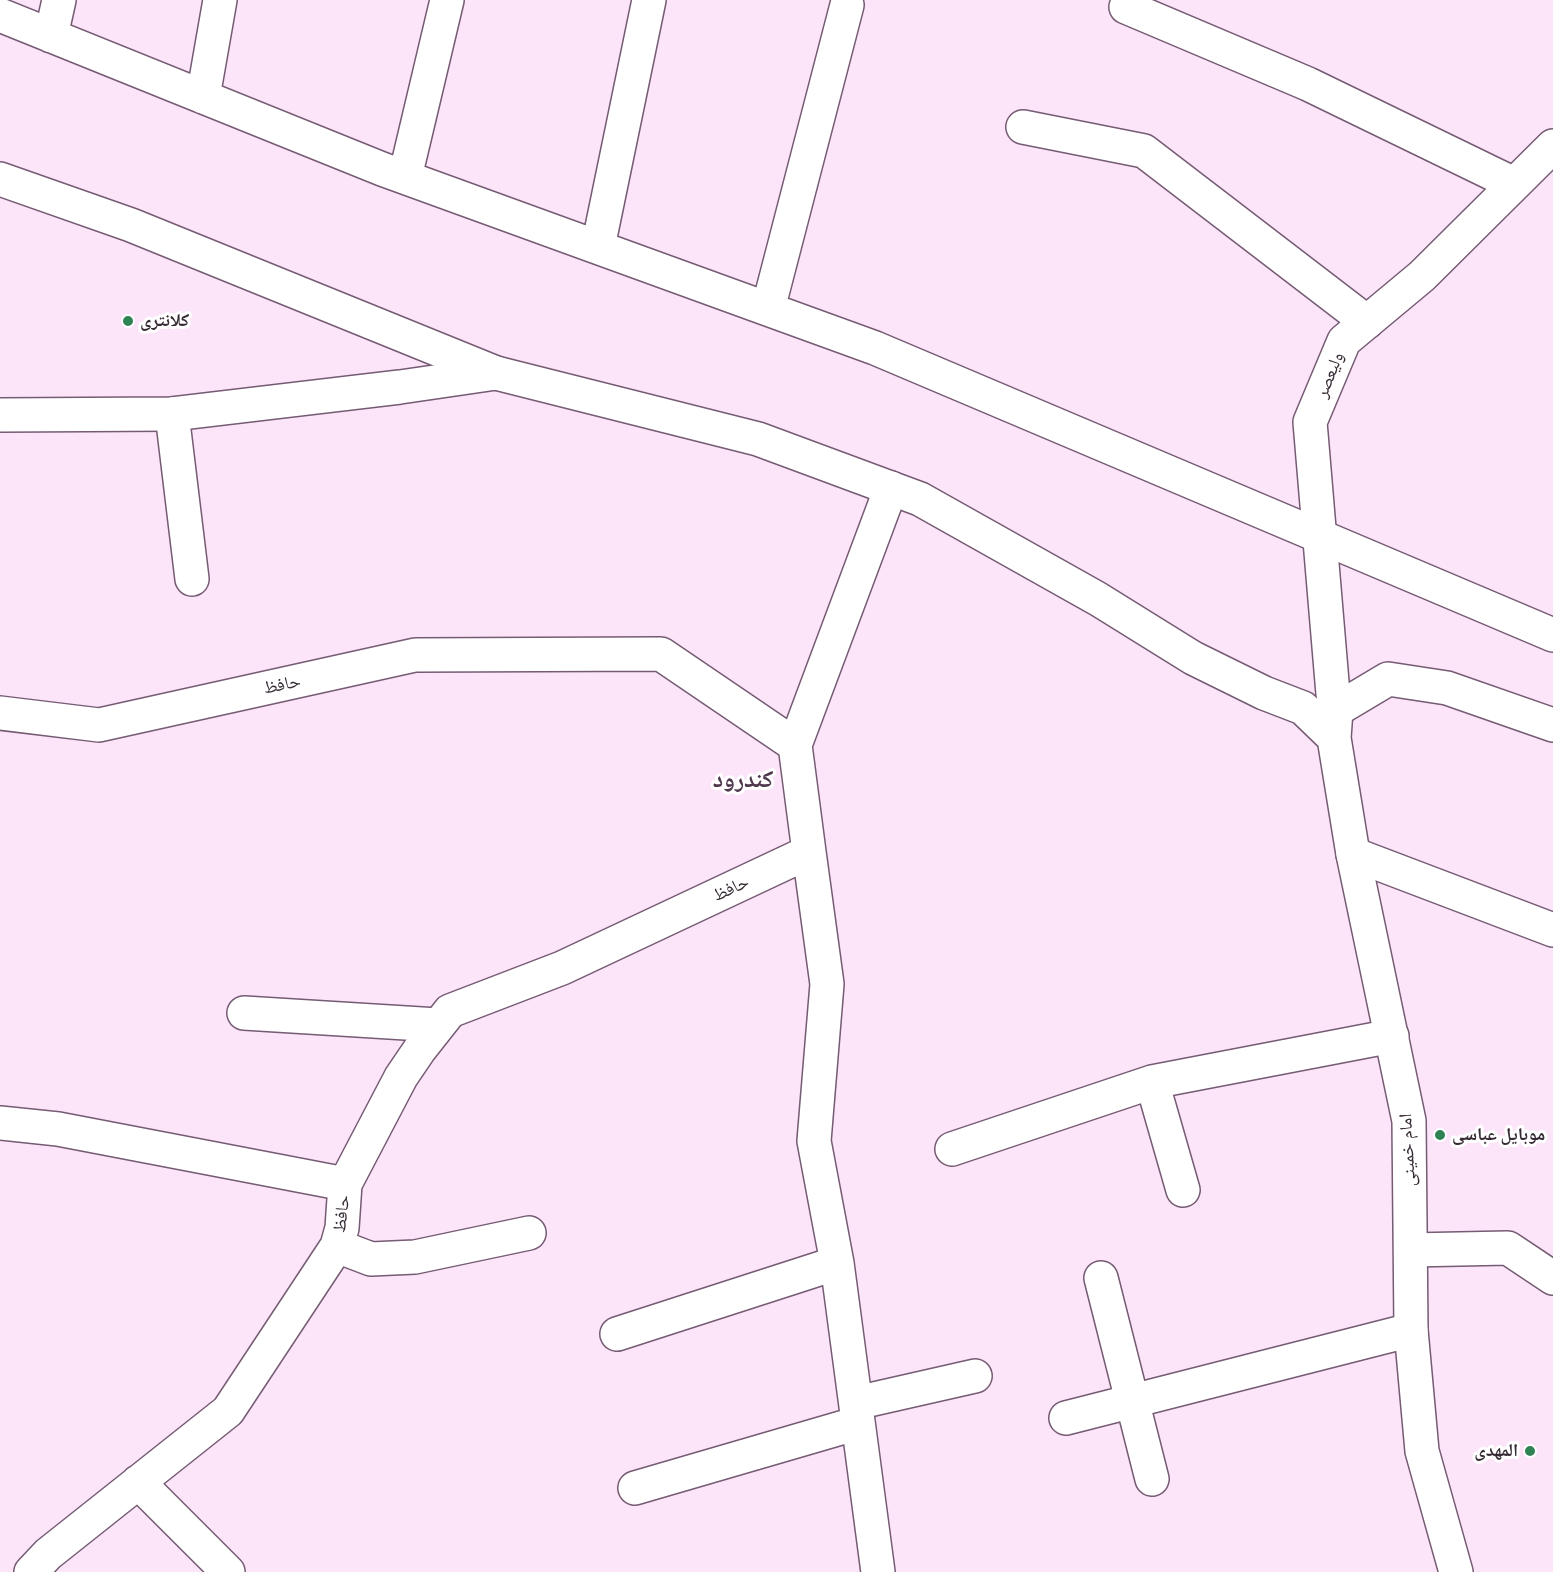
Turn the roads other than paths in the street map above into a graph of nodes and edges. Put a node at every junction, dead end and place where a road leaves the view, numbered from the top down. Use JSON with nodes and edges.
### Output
{"nodes":[{"id":1,"x":59,"y":0,"type":"edge"},
{"id":2,"x":220,"y":0,"type":"edge"},
{"id":3,"x":447,"y":0,"type":"edge"},
{"id":4,"x":650,"y":0,"type":"edge"},
{"id":5,"x":847,"y":5,"type":"dead end"},
{"id":6,"x":1125,"y":7,"type":"dead end"},
{"id":7,"x":0,"y":15,"type":"edge"},
{"id":8,"x":51,"y":36,"type":"junction"},
{"id":9,"x":203,"y":97,"type":"junction"},
{"id":10,"x":1023,"y":127,"type":"dead end"},
{"id":11,"x":1553,"y":146,"type":"edge"},
{"id":12,"x":405,"y":177,"type":"junction"},
{"id":13,"x":0,"y":179,"type":"edge"},
{"id":14,"x":1514,"y":184,"type":"junction"},
{"id":15,"x":597,"y":247,"type":"junction"},
{"id":16,"x":768,"y":309,"type":"junction"},
{"id":17,"x":1367,"y":322,"type":"junction"},
{"id":18,"x":496,"y":373,"type":"junction"},
{"id":19,"x":172,"y":414,"type":"junction"},
{"id":20,"x":0,"y":415,"type":"edge"},
{"id":21,"x":891,"y":488,"type":"junction"},
{"id":22,"x":1319,"y":534,"type":"junction"},
{"id":23,"x":192,"y":579,"type":"dead end"},
{"id":24,"x":1551,"y":630,"type":"edge"},
{"id":25,"x":0,"y":713,"type":"edge"},
{"id":26,"x":1334,"y":714,"type":"junction"},
{"id":27,"x":1553,"y":725,"type":"edge"},
{"id":28,"x":795,"y":745,"type":"junction"},
{"id":29,"x":809,"y":852,"type":"junction"},
{"id":30,"x":1353,"y":854,"type":"junction"},
{"id":31,"x":1553,"y":930,"type":"edge"},
{"id":32,"x":244,"y":1013,"type":"dead end"},
{"id":33,"x":438,"y":1025,"type":"junction"},
{"id":34,"x":1392,"y":1036,"type":"junction"},
{"id":35,"x":1152,"y":1082,"type":"junction"},
{"id":36,"x":0,"y":1123,"type":"edge"},
{"id":37,"x":952,"y":1149,"type":"dead end"},
{"id":38,"x":345,"y":1184,"type":"junction"},
{"id":39,"x":1183,"y":1190,"type":"dead end"},
{"id":40,"x":529,"y":1233,"type":"dead end"},
{"id":41,"x":337,"y":1246,"type":"junction"},
{"id":42,"x":1411,"y":1250,"type":"junction"},
{"id":43,"x":837,"y":1263,"type":"junction"},
{"id":44,"x":1101,"y":1278,"type":"dead end"},
{"id":45,"x":1553,"y":1278,"type":"edge"},
{"id":46,"x":1411,"y":1330,"type":"junction"},
{"id":47,"x":617,"y":1334,"type":"dead end"},
{"id":48,"x":975,"y":1376,"type":"dead end"},
{"id":49,"x":1132,"y":1401,"type":"junction"},
{"id":50,"x":857,"y":1413,"type":"junction"},
{"id":51,"x":1066,"y":1418,"type":"dead end"},
{"id":52,"x":1152,"y":1479,"type":"dead end"},
{"id":53,"x":138,"y":1482,"type":"junction"},
{"id":54,"x":635,"y":1488,"type":"dead end"},
{"id":55,"x":31,"y":1572,"type":"edge"},
{"id":56,"x":228,"y":1572,"type":"edge"},
{"id":57,"x":878,"y":1572,"type":"edge"},
{"id":58,"x":1456,"y":1572,"type":"edge"}],
"edges":[{"from":1,"to":8,"type":"street"},
{"from":2,"to":9,"type":"street"},
{"from":3,"to":12,"type":"street"},
{"from":4,"to":15,"type":"street"},
{"from":5,"to":16,"type":"street"},
{"from":6,"to":14,"type":"street"},
{"from":7,"to":8,"type":"street"},
{"from":8,"to":9,"type":"street"},
{"from":9,"to":12,"type":"street"},
{"from":10,"to":17,"type":"street"},
{"from":11,"to":14,"type":"street","name":"ولیعصر"},
{"from":12,"to":15,"type":"street"},
{"from":13,"to":18,"type":"street"},
{"from":14,"to":17,"type":"street","name":"ولیعصر"},
{"from":15,"to":16,"type":"street"},
{"from":16,"to":22,"type":"street"},
{"from":17,"to":22,"type":"street","name":"ولیعصر"},
{"from":18,"to":19,"type":"street"},
{"from":18,"to":21,"type":"street"},
{"from":19,"to":20,"type":"street"},
{"from":19,"to":23,"type":"street"},
{"from":21,"to":26,"type":"street"},
{"from":21,"to":28,"type":"street"},
{"from":22,"to":24,"type":"street"},
{"from":22,"to":26,"type":"street","name":"ولیعصر"},
{"from":25,"to":28,"type":"street","name":"حافظ"},
{"from":26,"to":27,"type":"street"},
{"from":26,"to":30,"type":"street","name":"امام خمینی"},
{"from":28,"to":29,"type":"street"},
{"from":29,"to":33,"type":"street","name":"حافظ"},
{"from":29,"to":43,"type":"street"},
{"from":30,"to":31,"type":"street"},
{"from":30,"to":34,"type":"street","name":"امام خمینی"},
{"from":32,"to":33,"type":"street"},
{"from":33,"to":38,"type":"street","name":"حافظ"},
{"from":34,"to":35,"type":"street"},
{"from":34,"to":42,"type":"street","name":"امام خمینی"},
{"from":35,"to":37,"type":"street"},
{"from":35,"to":39,"type":"street"},
{"from":36,"to":38,"type":"street"},
{"from":38,"to":41,"type":"street","name":"حافظ"},
{"from":40,"to":41,"type":"street"},
{"from":41,"to":53,"type":"street","name":"حافظ"},
{"from":42,"to":45,"type":"street"},
{"from":42,"to":46,"type":"street","name":"امام خمینی"},
{"from":43,"to":47,"type":"street"},
{"from":43,"to":50,"type":"street"},
{"from":44,"to":49,"type":"street"},
{"from":46,"to":49,"type":"street"},
{"from":46,"to":58,"type":"street","name":"امام خمینی"},
{"from":48,"to":50,"type":"street"},
{"from":49,"to":51,"type":"street"},
{"from":49,"to":52,"type":"street"},
{"from":50,"to":54,"type":"street"},
{"from":50,"to":57,"type":"street"},
{"from":53,"to":55,"type":"street","name":"حافظ"},
{"from":53,"to":56,"type":"street"}]}
